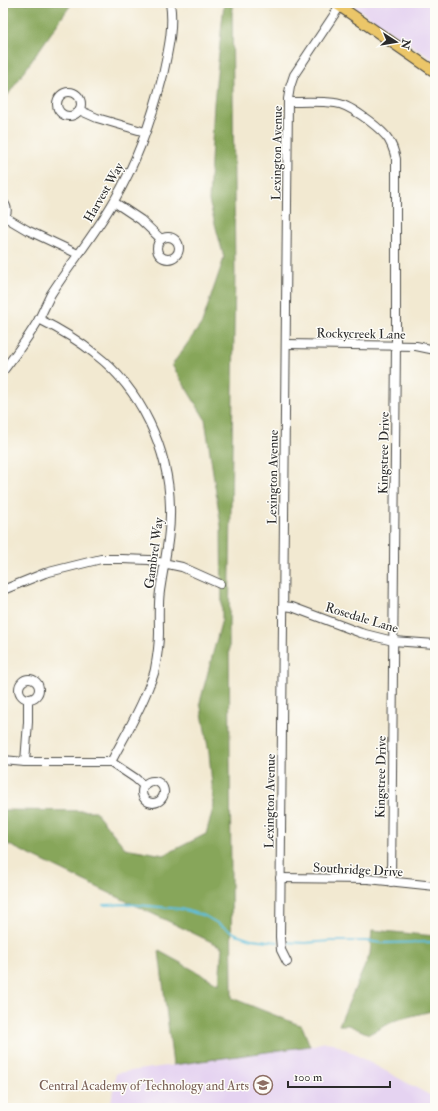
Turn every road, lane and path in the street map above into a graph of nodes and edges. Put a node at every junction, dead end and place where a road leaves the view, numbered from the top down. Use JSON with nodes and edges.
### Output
{"nodes":[{"id":1,"x":170,"y":3,"type":"edge"},
{"id":2,"x":338,"y":5,"type":"edge"},
{"id":3,"x":435,"y":72,"type":"edge"},
{"id":4,"x":288,"y":102,"type":"junction"},
{"id":5,"x":79,"y":110,"type":"dead end"},
{"id":6,"x":145,"y":132,"type":"junction"},
{"id":7,"x":3,"y":202,"type":"edge"},
{"id":8,"x":114,"y":202,"type":"junction"},
{"id":9,"x":4,"y":218,"type":"edge"},
{"id":10,"x":161,"y":239,"type":"dead end"},
{"id":11,"x":78,"y":254,"type":"junction"},
{"id":12,"x":39,"y":319,"type":"junction"},
{"id":13,"x":286,"y":344,"type":"junction"},
{"id":14,"x":396,"y":345,"type":"junction"},
{"id":15,"x":435,"y":350,"type":"edge"},
{"id":16,"x":3,"y":370,"type":"edge"},
{"id":17,"x":163,"y":564,"type":"junction"},
{"id":18,"x":220,"y":584,"type":"dead end"},
{"id":19,"x":3,"y":590,"type":"edge"},
{"id":20,"x":283,"y":606,"type":"junction"},
{"id":21,"x":393,"y":641,"type":"junction"},
{"id":22,"x":435,"y":644,"type":"edge"},
{"id":23,"x":28,"y":699,"type":"dead end"},
{"id":24,"x":3,"y":760,"type":"edge"},
{"id":25,"x":25,"y":762,"type":"junction"},
{"id":26,"x":111,"y":762,"type":"junction"},
{"id":27,"x":144,"y":786,"type":"dead end"},
{"id":28,"x":280,"y":878,"type":"junction"},
{"id":29,"x":391,"y":882,"type":"junction"},
{"id":30,"x":435,"y":886,"type":"edge"},
{"id":31,"x":287,"y":962,"type":"dead end"}],
"edges":[{"from":1,"to":6,"type":"street","name":"Harvest Way"},
{"from":2,"to":3,"type":"main road"},
{"from":2,"to":4,"type":"street","name":"Lexington Avenue"},
{"from":4,"to":13,"type":"street","name":"Lexington Avenue"},
{"from":4,"to":14,"type":"street","name":"Kingstree Drive"},
{"from":5,"to":6,"type":"street"},
{"from":6,"to":8,"type":"street","name":"Harvest Way"},
{"from":7,"to":9,"type":"street"},
{"from":8,"to":10,"type":"street"},
{"from":8,"to":11,"type":"street","name":"Harvest Way"},
{"from":9,"to":11,"type":"street"},
{"from":11,"to":12,"type":"street","name":"Harvest Way"},
{"from":12,"to":16,"type":"street","name":"Harvest Way"},
{"from":12,"to":17,"type":"street","name":"Gambrel Way"},
{"from":13,"to":14,"type":"street","name":"Rockycreek Lane"},
{"from":13,"to":20,"type":"street","name":"Lexington Avenue"},
{"from":14,"to":15,"type":"street","name":"Rockycreek Lane"},
{"from":14,"to":21,"type":"street","name":"Kingstree Drive"},
{"from":17,"to":18,"type":"street"},
{"from":17,"to":19,"type":"street"},
{"from":17,"to":26,"type":"street","name":"Gambrel Way"},
{"from":20,"to":21,"type":"street","name":"Rosedale Lane"},
{"from":20,"to":28,"type":"street","name":"Lexington Avenue"},
{"from":21,"to":22,"type":"street","name":"Rosedale Lane"},
{"from":21,"to":29,"type":"street","name":"Kingstree Drive"},
{"from":23,"to":25,"type":"street"},
{"from":24,"to":25,"type":"street"},
{"from":25,"to":26,"type":"street"},
{"from":26,"to":27,"type":"street"},
{"from":28,"to":29,"type":"street","name":"Southridge Drive"},
{"from":28,"to":31,"type":"street","name":"Lexington Avenue"},
{"from":29,"to":30,"type":"street","name":"Southridge Drive"}]}
